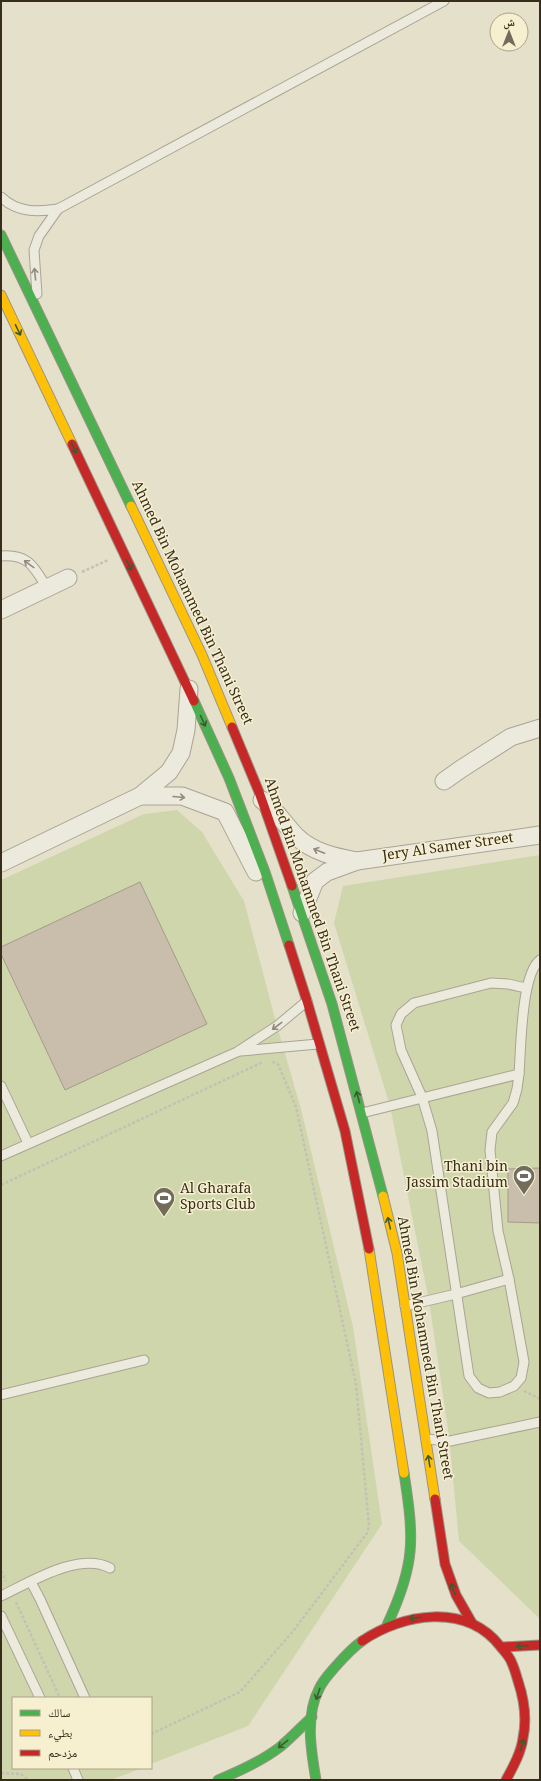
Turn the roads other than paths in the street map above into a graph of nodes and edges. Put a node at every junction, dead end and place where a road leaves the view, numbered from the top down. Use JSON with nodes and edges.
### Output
{"nodes":[{"id":1,"x":444,"y":1,"type":"edge"},
{"id":2,"x":1,"y":197,"type":"edge"},
{"id":3,"x":58,"y":209,"type":"junction"},
{"id":4,"x":1,"y":235,"type":"edge"},
{"id":5,"x":1,"y":295,"type":"edge"},
{"id":6,"x":39,"y":313,"type":"junction"},
{"id":7,"x":1,"y":556,"type":"edge"},
{"id":8,"x":68,"y":578,"type":"road end"},
{"id":9,"x":47,"y":588,"type":"junction"},
{"id":10,"x":1,"y":610,"type":"edge"},
{"id":11,"x":189,"y":689,"type":"junction"},
{"id":12,"x":540,"y":728,"type":"edge"},
{"id":13,"x":444,"y":781,"type":"dead end"},
{"id":14,"x":140,"y":796,"type":"junction"},
{"id":15,"x":262,"y":800,"type":"junction"},
{"id":16,"x":540,"y":835,"type":"edge"},
{"id":17,"x":357,"y":861,"type":"junction"},
{"id":18,"x":1,"y":863,"type":"edge"},
{"id":19,"x":302,"y":913,"type":"junction"},
{"id":20,"x":281,"y":922,"type":"junction"},
{"id":21,"x":540,"y":960,"type":"edge"},
{"id":22,"x":526,"y":988,"type":"junction"},
{"id":23,"x":307,"y":1001,"type":"junction"},
{"id":24,"x":318,"y":1044,"type":"junction"},
{"id":25,"x":237,"y":1052,"type":"junction"},
{"id":26,"x":519,"y":1074,"type":"junction"},
{"id":27,"x":1,"y":1086,"type":"edge"},
{"id":28,"x":422,"y":1097,"type":"junction"},
{"id":29,"x":362,"y":1113,"type":"junction"},
{"id":30,"x":28,"y":1143,"type":"junction"},
{"id":31,"x":1,"y":1156,"type":"edge"},
{"id":32,"x":509,"y":1279,"type":"junction"},
{"id":33,"x":456,"y":1294,"type":"junction"},
{"id":34,"x":406,"y":1306,"type":"junction"},
{"id":35,"x":144,"y":1360,"type":"dead end"},
{"id":36,"x":1,"y":1395,"type":"edge"},
{"id":37,"x":540,"y":1422,"type":"edge"},
{"id":38,"x":426,"y":1439,"type":"junction"},
{"id":39,"x":110,"y":1568,"type":"dead end"},
{"id":40,"x":31,"y":1582,"type":"junction"},
{"id":41,"x":1,"y":1596,"type":"edge"},
{"id":42,"x":1,"y":1616,"type":"edge"},
{"id":43,"x":472,"y":1623,"type":"junction"},
{"id":44,"x":387,"y":1625,"type":"junction"},
{"id":45,"x":540,"y":1645,"type":"edge"},
{"id":46,"x":503,"y":1647,"type":"junction"},
{"id":47,"x":40,"y":1697,"type":"edge"},
{"id":48,"x":85,"y":1697,"type":"edge"},
{"id":49,"x":533,"y":1711,"type":"dead end"},
{"id":50,"x":312,"y":1717,"type":"junction"},
{"id":51,"x":526,"y":1721,"type":"junction"},
{"id":52,"x":73,"y":1769,"type":"edge"},
{"id":53,"x":77,"y":1779,"type":"edge"},
{"id":54,"x":218,"y":1780,"type":"edge"},
{"id":55,"x":316,"y":1780,"type":"edge"},
{"id":56,"x":506,"y":1780,"type":"edge"}],
"edges":[{"from":1,"to":3,"type":"lane"},
{"from":2,"to":3,"type":"lane"},
{"from":6,"to":3,"type":"lane","one_way":true},
{"from":4,"to":6,"type":"street","name":"Ahmed Bin Mohammed Bin Thani Street"},
{"from":5,"to":11,"type":"street","one_way":true},
{"from":6,"to":15,"type":"street","name":"Ahmed Bin Mohammed Bin Thani Street"},
{"from":9,"to":7,"type":"lane","one_way":true},
{"from":8,"to":9,"type":"street"},
{"from":9,"to":10,"type":"street"},
{"from":11,"to":14,"type":"street"},
{"from":11,"to":20,"type":"street","one_way":true},
{"from":12,"to":13,"type":"street"},
{"from":14,"to":18,"type":"street"},
{"from":14,"to":20,"type":"street","one_way":true},
{"from":17,"to":15,"type":"street","name":"Jery Al Samer Street","one_way":true},
{"from":15,"to":19,"type":"street","name":"Ahmed Bin Mohammed Bin Thani Street"},
{"from":16,"to":17,"type":"street","name":"Jery Al Samer Street"},
{"from":17,"to":19,"type":"street","name":"Jery Al Samer Street"},
{"from":29,"to":19,"type":"street","name":"Ahmed Bin Mohammed Bin Thani Street","one_way":true},
{"from":20,"to":23,"type":"street"},
{"from":21,"to":22,"type":"lane"},
{"from":22,"to":26,"type":"lane"},
{"from":22,"to":28,"type":"lane"},
{"from":23,"to":24,"type":"street"},
{"from":23,"to":25,"type":"lane","one_way":true},
{"from":24,"to":25,"type":"lane"},
{"from":24,"to":44,"type":"street"},
{"from":25,"to":30,"type":"lane"},
{"from":26,"to":28,"type":"lane"},
{"from":26,"to":32,"type":"lane"},
{"from":27,"to":30,"type":"lane"},
{"from":28,"to":29,"type":"lane"},
{"from":28,"to":33,"type":"lane"},
{"from":34,"to":29,"type":"street","name":"Ahmed Bin Mohammed Bin Thani Street","one_way":true},
{"from":30,"to":31,"type":"lane"},
{"from":32,"to":33,"type":"lane"},
{"from":32,"to":33,"type":"lane"},
{"from":33,"to":34,"type":"lane"},
{"from":34,"to":38,"type":"street","name":"Ahmed Bin Mohammed Bin Thani Street"},
{"from":35,"to":36,"type":"lane"},
{"from":37,"to":38,"type":"lane"},
{"from":43,"to":38,"type":"street","name":"Ahmed Bin Mohammed Bin Thani Street","one_way":true},
{"from":39,"to":40,"type":"lane"},
{"from":40,"to":41,"type":"lane"},
{"from":40,"to":48,"type":"lane"},
{"from":42,"to":47,"type":"lane"},
{"from":43,"to":44,"type":"street","one_way":true},
{"from":43,"to":46,"type":"street"},
{"from":44,"to":50,"type":"street","one_way":true},
{"from":45,"to":46,"type":"street","one_way":true},
{"from":46,"to":51,"type":"street"},
{"from":49,"to":51,"type":"street"},
{"from":50,"to":54,"type":"street","one_way":true},
{"from":50,"to":55,"type":"street"},
{"from":56,"to":51,"type":"street","one_way":true},
{"from":52,"to":53,"type":"lane"}]}
